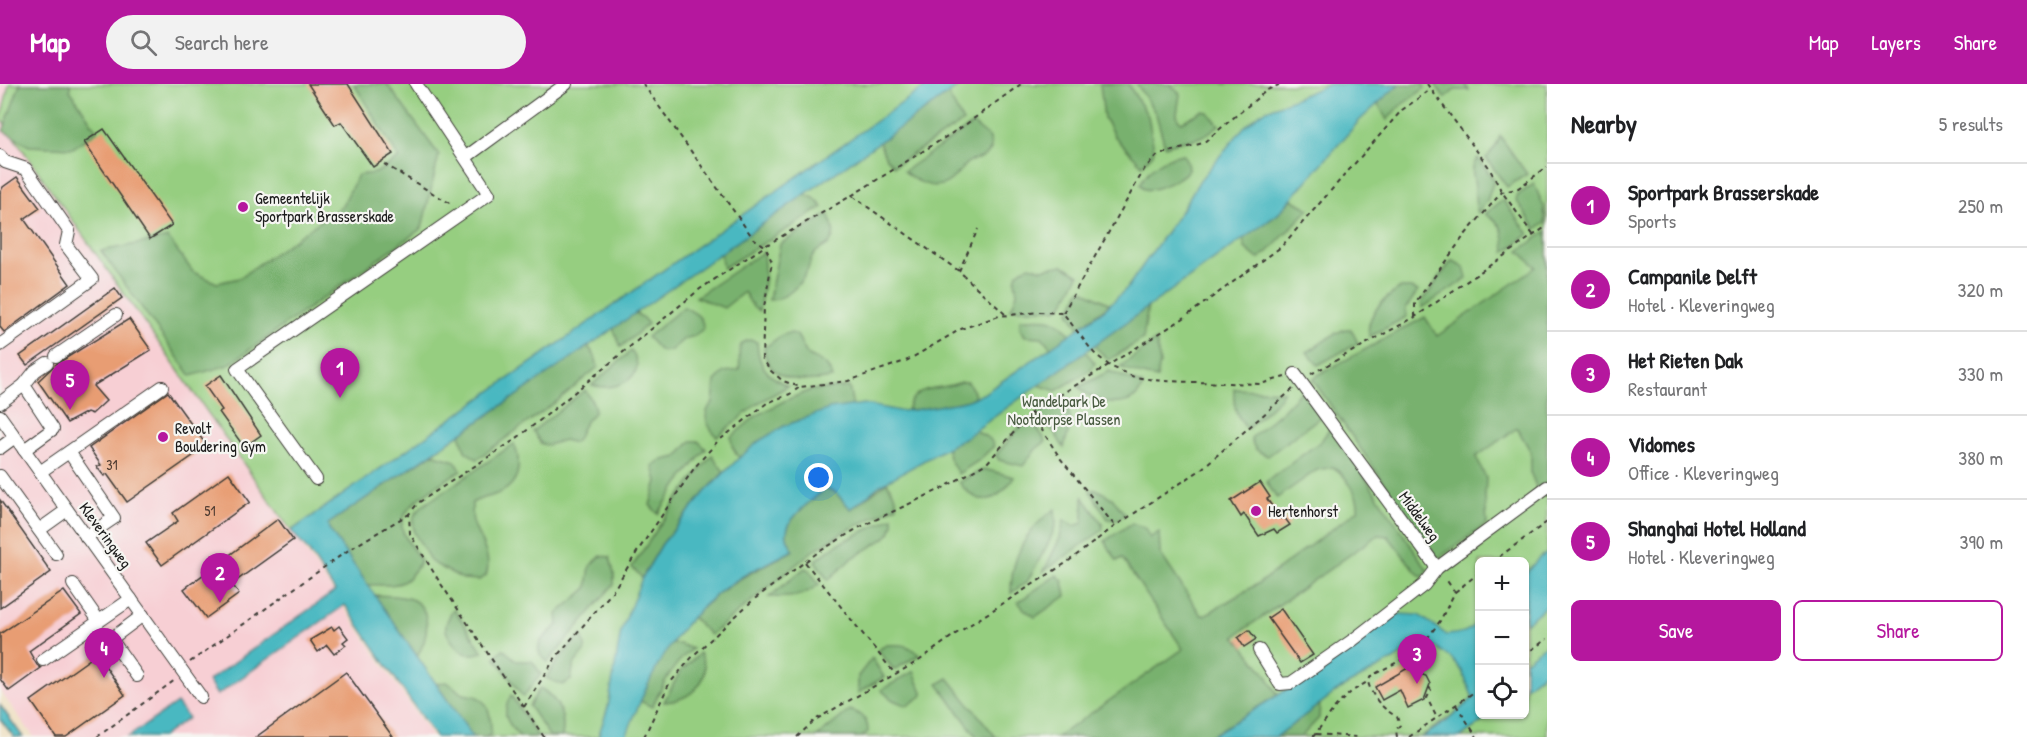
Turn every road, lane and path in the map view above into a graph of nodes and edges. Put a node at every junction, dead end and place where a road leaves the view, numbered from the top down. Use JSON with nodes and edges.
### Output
{"nodes":[{"id":1,"x":416,"y":84,"type":"edge"},
{"id":2,"x":566,"y":84,"type":"edge"},
{"id":3,"x":643,"y":84,"type":"edge"},
{"id":4,"x":1021,"y":84,"type":"edge"},
{"id":5,"x":1281,"y":84,"type":"edge"},
{"id":6,"x":1427,"y":84,"type":"edge"},
{"id":7,"x":1431,"y":89,"type":"junction"},
{"id":8,"x":0,"y":156,"type":"edge"},
{"id":9,"x":466,"y":157,"type":"junction"},
{"id":10,"x":384,"y":164,"type":"dead end"},
{"id":11,"x":1547,"y":167,"type":"edge"},
{"id":12,"x":1502,"y":192,"type":"junction"},
{"id":13,"x":851,"y":196,"type":"junction"},
{"id":14,"x":464,"y":212,"type":"junction"},
{"id":15,"x":1547,"y":226,"type":"edge"},
{"id":16,"x":978,"y":229,"type":"dead end"},
{"id":17,"x":1534,"y":236,"type":"junction"},
{"id":18,"x":765,"y":246,"type":"junction"},
{"id":19,"x":959,"y":271,"type":"junction"},
{"id":20,"x":1063,"y":313,"type":"junction"},
{"id":21,"x":117,"y":315,"type":"dead end"},
{"id":22,"x":1006,"y":315,"type":"junction"},
{"id":23,"x":1415,"y":317,"type":"junction"},
{"id":24,"x":0,"y":345,"type":"edge"},
{"id":25,"x":1110,"y":366,"type":"junction"},
{"id":26,"x":1298,"y":378,"type":"junction"},
{"id":27,"x":24,"y":385,"type":"junction"},
{"id":28,"x":162,"y":387,"type":"dead end"},
{"id":29,"x":800,"y":387,"type":"junction"},
{"id":30,"x":0,"y":403,"type":"edge"},
{"id":31,"x":1031,"y":413,"type":"junction"},
{"id":32,"x":0,"y":416,"type":"edge"},
{"id":33,"x":15,"y":437,"type":"junction"},
{"id":34,"x":0,"y":448,"type":"edge"},
{"id":35,"x":24,"y":450,"type":"junction"},
{"id":36,"x":69,"y":452,"type":"junction"},
{"id":37,"x":40,"y":472,"type":"junction"},
{"id":38,"x":0,"y":476,"type":"edge"},
{"id":39,"x":316,"y":479,"type":"dead end"},
{"id":40,"x":1547,"y":488,"type":"edge"},
{"id":41,"x":67,"y":510,"type":"junction"},
{"id":42,"x":409,"y":514,"type":"junction"},
{"id":43,"x":1547,"y":522,"type":"edge"},
{"id":44,"x":1115,"y":526,"type":"junction"},
{"id":45,"x":39,"y":530,"type":"junction"},
{"id":46,"x":86,"y":537,"type":"junction"},
{"id":47,"x":56,"y":554,"type":"dead end"},
{"id":48,"x":1498,"y":557,"type":"edge"},
{"id":49,"x":805,"y":562,"type":"junction"},
{"id":50,"x":1437,"y":568,"type":"junction"},
{"id":51,"x":1475,"y":575,"type":"edge"},
{"id":52,"x":73,"y":584,"type":"dead end"},
{"id":53,"x":1455,"y":592,"type":"junction"},
{"id":54,"x":131,"y":598,"type":"junction"},
{"id":55,"x":143,"y":615,"type":"junction"},
{"id":56,"x":99,"y":621,"type":"junction"},
{"id":57,"x":1547,"y":639,"type":"edge"},
{"id":58,"x":1259,"y":650,"type":"dead end"},
{"id":59,"x":1529,"y":652,"type":"edge"},
{"id":60,"x":43,"y":660,"type":"dead end"},
{"id":61,"x":183,"y":671,"type":"junction"},
{"id":62,"x":895,"y":674,"type":"junction"},
{"id":63,"x":137,"y":676,"type":"dead end"},
{"id":64,"x":1368,"y":682,"type":"junction"},
{"id":65,"x":1429,"y":687,"type":"dead end"},
{"id":66,"x":1475,"y":691,"type":"edge"},
{"id":67,"x":201,"y":697,"type":"dead end"},
{"id":68,"x":1457,"y":706,"type":"junction"},
{"id":69,"x":524,"y":707,"type":"junction"},
{"id":70,"x":1437,"y":718,"type":"junction"},
{"id":71,"x":1314,"y":736,"type":"edge"},
{"id":72,"x":97,"y":737,"type":"edge"},
{"id":73,"x":544,"y":737,"type":"edge"},
{"id":74,"x":644,"y":737,"type":"edge"},
{"id":75,"x":797,"y":737,"type":"edge"},
{"id":76,"x":1357,"y":737,"type":"edge"},
{"id":77,"x":1397,"y":737,"type":"edge"},
{"id":78,"x":1409,"y":737,"type":"edge"},
{"id":79,"x":1477,"y":737,"type":"edge"}],
"edges":[{"from":1,"to":9,"type":"street"},
{"from":2,"to":9,"type":"street"},
{"from":3,"to":18,"type":"path"},
{"from":4,"to":13,"type":"path"},
{"from":5,"to":20,"type":"path"},
{"from":6,"to":7,"type":"path"},
{"from":7,"to":12,"type":"path"},
{"from":7,"to":25,"type":"path"},
{"from":8,"to":24,"type":"street"},
{"from":9,"to":14,"type":"street"},
{"from":10,"to":14,"type":"path"},
{"from":11,"to":12,"type":"path"},
{"from":12,"to":17,"type":"path"},
{"from":12,"to":23,"type":"path"},
{"from":13,"to":18,"type":"path"},
{"from":13,"to":19,"type":"path"},
{"from":14,"to":39,"type":"street"},
{"from":15,"to":17,"type":"path"},
{"from":16,"to":19,"type":"path"},
{"from":17,"to":23,"type":"path"},
{"from":18,"to":29,"type":"path"},
{"from":18,"to":42,"type":"path"},
{"from":19,"to":22,"type":"path"},
{"from":20,"to":22,"type":"path"},
{"from":20,"to":25,"type":"path"},
{"from":21,"to":27,"type":"street"},
{"from":22,"to":29,"type":"path"},
{"from":23,"to":26,"type":"path"},
{"from":25,"to":26,"type":"path"},
{"from":25,"to":31,"type":"path"},
{"from":26,"to":44,"type":"path"},
{"from":26,"to":50,"type":"street","name":"Middelweg"},
{"from":27,"to":30,"type":"street"},
{"from":27,"to":35,"type":"street"},
{"from":28,"to":36,"type":"street"},
{"from":29,"to":69,"type":"path"},
{"from":31,"to":44,"type":"path"},
{"from":31,"to":49,"type":"path"},
{"from":32,"to":33,"type":"street","name":"Kleveringweg"},
{"from":33,"to":34,"type":"street"},
{"from":33,"to":35,"type":"street","name":"Kleveringweg"},
{"from":35,"to":37,"type":"street","name":"Kleveringweg"},
{"from":36,"to":37,"type":"street"},
{"from":36,"to":46,"type":"street"},
{"from":37,"to":41,"type":"street","name":"Kleveringweg"},
{"from":38,"to":45,"type":"street"},
{"from":40,"to":50,"type":"street","name":"Middelweg"},
{"from":41,"to":45,"type":"street"},
{"from":41,"to":46,"type":"street","name":"Kleveringweg"},
{"from":42,"to":61,"type":"path"},
{"from":42,"to":69,"type":"path"},
{"from":43,"to":48,"type":"path"},
{"from":44,"to":62,"type":"path"},
{"from":45,"to":47,"type":"street"},
{"from":46,"to":54,"type":"street","name":"Kleveringweg"},
{"from":49,"to":62,"type":"path"},
{"from":49,"to":74,"type":"path"},
{"from":50,"to":53,"type":"path"},
{"from":50,"to":58,"type":"street"},
{"from":51,"to":53,"type":"path"},
{"from":52,"to":56,"type":"street"},
{"from":53,"to":64,"type":"path"},
{"from":54,"to":55,"type":"street","name":"Kleveringweg"},
{"from":54,"to":56,"type":"street"},
{"from":55,"to":61,"type":"street","name":"Kleveringweg"},
{"from":55,"to":63,"type":"street"},
{"from":56,"to":60,"type":"street"},
{"from":57,"to":59,"type":"path"},
{"from":61,"to":67,"type":"street","name":"Kleveringweg"},
{"from":61,"to":72,"type":"path"},
{"from":62,"to":75,"type":"path"},
{"from":64,"to":71,"type":"path"},
{"from":64,"to":77,"type":"path"},
{"from":65,"to":70,"type":"path"},
{"from":66,"to":68,"type":"path"},
{"from":68,"to":70,"type":"path"},
{"from":68,"to":79,"type":"path"},
{"from":69,"to":73,"type":"path"},
{"from":70,"to":78,"type":"path"},
{"from":71,"to":76,"type":"path"}]}
